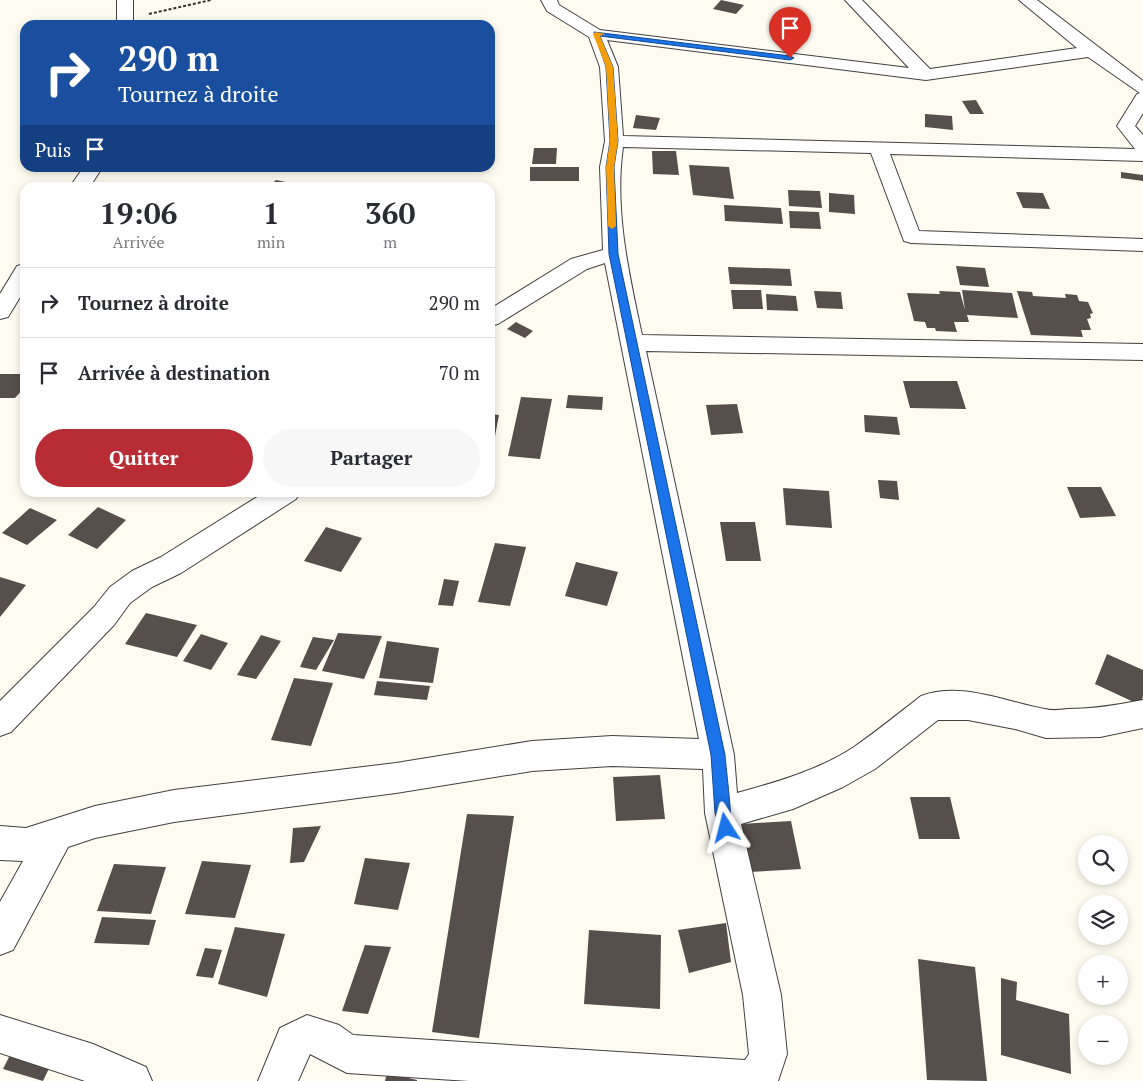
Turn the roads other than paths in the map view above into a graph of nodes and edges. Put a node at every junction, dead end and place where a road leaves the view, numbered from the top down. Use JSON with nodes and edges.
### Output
{"nodes":[{"id":1,"x":125,"y":0,"type":"edge"},
{"id":2,"x":549,"y":0,"type":"edge"},
{"id":3,"x":853,"y":0,"type":"edge"},
{"id":4,"x":1027,"y":0,"type":"edge"},
{"id":5,"x":125,"y":20,"type":"edge"},
{"id":6,"x":596,"y":34,"type":"junction"},
{"id":7,"x":1091,"y":51,"type":"junction"},
{"id":8,"x":926,"y":75,"type":"junction"},
{"id":9,"x":1143,"y":88,"type":"edge"},
{"id":10,"x":1143,"y":98,"type":"edge"},
{"id":11,"x":614,"y":141,"type":"junction"},
{"id":12,"x":1143,"y":147,"type":"edge"},
{"id":13,"x":878,"y":148,"type":"junction"},
{"id":14,"x":1143,"y":155,"type":"edge"},
{"id":15,"x":1143,"y":244,"type":"edge"},
{"id":16,"x":614,"y":254,"type":"junction"},
{"id":17,"x":20,"y":279,"type":"edge"},
{"id":18,"x":0,"y":312,"type":"edge"},
{"id":19,"x":495,"y":316,"type":"edge"},
{"id":20,"x":632,"y":343,"type":"junction"},
{"id":21,"x":1143,"y":352,"type":"edge"},
{"id":22,"x":279,"y":497,"type":"edge"},
{"id":23,"x":1143,"y":714,"type":"edge"},
{"id":24,"x":0,"y":722,"type":"edge"},
{"id":25,"x":718,"y":755,"type":"junction"},
{"id":26,"x":722,"y":813,"type":"junction"},
{"id":27,"x":57,"y":834,"type":"junction"},
{"id":28,"x":0,"y":843,"type":"edge"},
{"id":29,"x":0,"y":937,"type":"edge"},
{"id":30,"x":0,"y":1034,"type":"edge"},
{"id":31,"x":656,"y":1077,"type":"edge"},
{"id":32,"x":132,"y":1081,"type":"edge"},
{"id":33,"x":278,"y":1081,"type":"edge"}],
"edges":[{"from":1,"to":5,"type":"street"},
{"from":2,"to":6,"type":"street"},
{"from":3,"to":8,"type":"street"},
{"from":4,"to":7,"type":"street"},
{"from":6,"to":8,"type":"street"},
{"from":6,"to":11,"type":"street"},
{"from":7,"to":8,"type":"street"},
{"from":7,"to":9,"type":"street"},
{"from":10,"to":12,"type":"street"},
{"from":11,"to":13,"type":"street"},
{"from":11,"to":16,"type":"street"},
{"from":13,"to":14,"type":"street"},
{"from":13,"to":15,"type":"street"},
{"from":16,"to":19,"type":"street"},
{"from":16,"to":20,"type":"street"},
{"from":17,"to":18,"type":"street"},
{"from":20,"to":21,"type":"street"},
{"from":20,"to":25,"type":"street"},
{"from":22,"to":24,"type":"street"},
{"from":23,"to":26,"type":"street"},
{"from":25,"to":26,"type":"street"},
{"from":25,"to":27,"type":"street"},
{"from":26,"to":31,"type":"street"},
{"from":27,"to":28,"type":"street"},
{"from":27,"to":29,"type":"street"},
{"from":30,"to":32,"type":"street"},
{"from":31,"to":33,"type":"street"}]}
